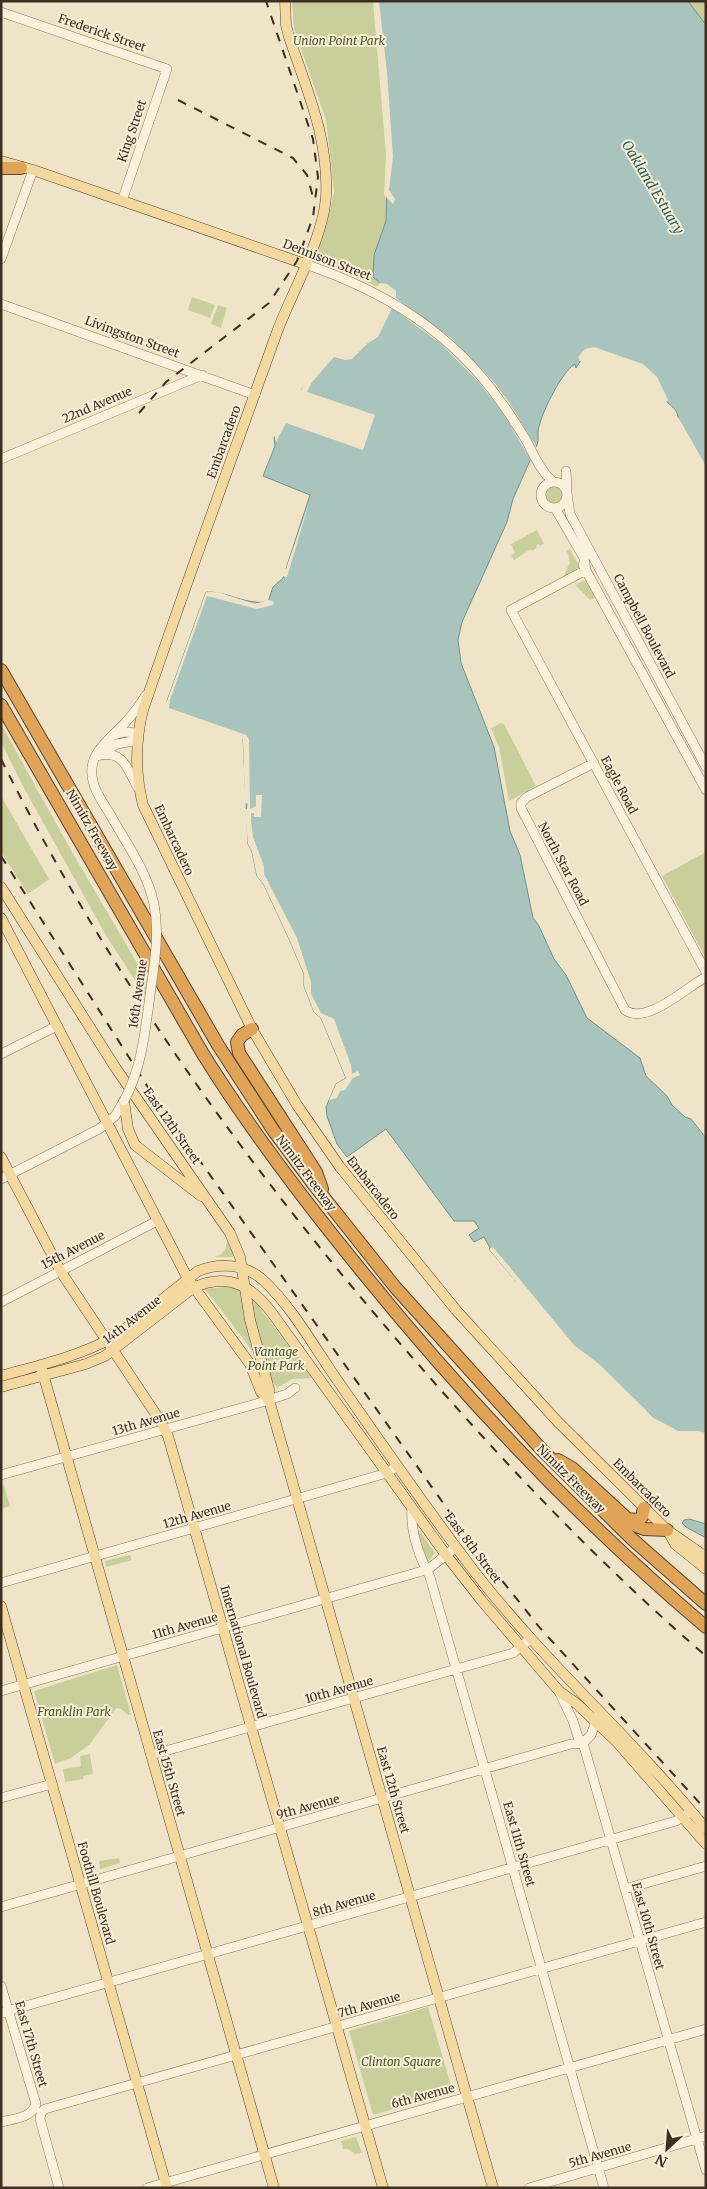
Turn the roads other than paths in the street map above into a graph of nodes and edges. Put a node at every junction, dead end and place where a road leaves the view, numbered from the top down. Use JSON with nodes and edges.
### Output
{"nodes":[{"id":1,"x":285,"y":1,"type":"edge"},
{"id":2,"x":1,"y":12,"type":"edge"},
{"id":3,"x":167,"y":69,"type":"joint"},
{"id":4,"x":1,"y":156,"type":"edge"},
{"id":5,"x":1,"y":161,"type":"edge"},
{"id":6,"x":1,"y":168,"type":"edge"},
{"id":7,"x":27,"y":169,"type":"junction"},
{"id":8,"x":122,"y":201,"type":"junction"},
{"id":9,"x":1,"y":259,"type":"edge"},
{"id":10,"x":305,"y":264,"type":"junction"},
{"id":11,"x":1,"y":304,"type":"edge"},
{"id":12,"x":202,"y":375,"type":"junction"},
{"id":13,"x":255,"y":395,"type":"junction"},
{"id":14,"x":1,"y":459,"type":"edge"},
{"id":15,"x":543,"y":473,"type":"junction"},
{"id":16,"x":553,"y":481,"type":"junction"},
{"id":17,"x":542,"y":488,"type":"junction"},
{"id":18,"x":567,"y":493,"type":"junction"},
{"id":19,"x":553,"y":508,"type":"junction"},
{"id":20,"x":586,"y":570,"type":"junction"},
{"id":21,"x":1,"y":670,"type":"edge"},
{"id":22,"x":149,"y":690,"type":"junction"},
{"id":23,"x":1,"y":705,"type":"edge"},
{"id":24,"x":111,"y":736,"type":"junction"},
{"id":25,"x":138,"y":736,"type":"junction"},
{"id":26,"x":97,"y":756,"type":"junction"},
{"id":27,"x":594,"y":763,"type":"junction"},
{"id":28,"x":706,"y":767,"type":"edge"},
{"id":29,"x":139,"y":789,"type":"junction"},
{"id":30,"x":706,"y":790,"type":"edge"},
{"id":31,"x":1,"y":887,"type":"edge"},
{"id":32,"x":1,"y":918,"type":"edge"},
{"id":33,"x":4,"y":930,"type":"edge"},
{"id":34,"x":706,"y":972,"type":"edge"},
{"id":35,"x":706,"y":977,"type":"edge"},
{"id":36,"x":57,"y":1026,"type":"junction"},
{"id":37,"x":252,"y":1029,"type":"junction"},
{"id":38,"x":1,"y":1054,"type":"edge"},
{"id":39,"x":124,"y":1106,"type":"junction"},
{"id":40,"x":108,"y":1123,"type":"junction"},
{"id":41,"x":1,"y":1157,"type":"edge"},
{"id":42,"x":6,"y":1177,"type":"edge"},
{"id":43,"x":325,"y":1199,"type":"junction"},
{"id":44,"x":212,"y":1205,"type":"junction"},
{"id":45,"x":157,"y":1222,"type":"junction"},
{"id":46,"x":241,"y":1267,"type":"junction"},
{"id":47,"x":61,"y":1272,"type":"junction"},
{"id":48,"x":190,"y":1284,"type":"junction"},
{"id":49,"x":245,"y":1287,"type":"junction"},
{"id":50,"x":1,"y":1302,"type":"edge"},
{"id":51,"x":272,"y":1313,"type":"junction"},
{"id":52,"x":250,"y":1320,"type":"junction"},
{"id":53,"x":106,"y":1342,"type":"junction"},
{"id":54,"x":113,"y":1352,"type":"junction"},
{"id":55,"x":41,"y":1364,"type":"junction"},
{"id":56,"x":1,"y":1376,"type":"edge"},
{"id":57,"x":42,"y":1376,"type":"junction"},
{"id":58,"x":1,"y":1387,"type":"edge"},
{"id":59,"x":295,"y":1388,"type":"dead end"},
{"id":60,"x":268,"y":1400,"type":"junction"},
{"id":61,"x":165,"y":1429,"type":"junction"},
{"id":62,"x":542,"y":1450,"type":"junction"},
{"id":63,"x":66,"y":1457,"type":"junction"},
{"id":64,"x":398,"y":1466,"type":"junction"},
{"id":65,"x":387,"y":1473,"type":"junction"},
{"id":66,"x":1,"y":1475,"type":"edge"},
{"id":67,"x":297,"y":1500,"type":"junction"},
{"id":68,"x":412,"y":1508,"type":"junction"},
{"id":69,"x":644,"y":1508,"type":"junction"},
{"id":70,"x":626,"y":1519,"type":"junction"},
{"id":71,"x":194,"y":1529,"type":"junction"},
{"id":72,"x":667,"y":1530,"type":"junction"},
{"id":73,"x":456,"y":1548,"type":"junction"},
{"id":74,"x":446,"y":1555,"type":"junction"},
{"id":75,"x":94,"y":1557,"type":"junction"},
{"id":76,"x":706,"y":1557,"type":"edge"},
{"id":77,"x":426,"y":1569,"type":"junction"},
{"id":78,"x":706,"y":1569,"type":"edge"},
{"id":79,"x":1,"y":1583,"type":"edge"},
{"id":80,"x":325,"y":1599,"type":"junction"},
{"id":81,"x":706,"y":1604,"type":"edge"},
{"id":82,"x":1,"y":1606,"type":"edge"},
{"id":83,"x":703,"y":1625,"type":"edge"},
{"id":84,"x":223,"y":1628,"type":"junction"},
{"id":85,"x":530,"y":1639,"type":"junction"},
{"id":86,"x":521,"y":1647,"type":"junction"},
{"id":87,"x":123,"y":1656,"type":"junction"},
{"id":88,"x":456,"y":1670,"type":"junction"},
{"id":89,"x":23,"y":1684,"type":"junction"},
{"id":90,"x":1,"y":1691,"type":"edge"},
{"id":91,"x":559,"y":1691,"type":"junction"},
{"id":92,"x":354,"y":1699,"type":"junction"},
{"id":93,"x":598,"y":1709,"type":"junction"},
{"id":94,"x":596,"y":1722,"type":"junction"},
{"id":95,"x":251,"y":1728,"type":"junction"},
{"id":96,"x":583,"y":1743,"type":"junction"},
{"id":97,"x":151,"y":1755,"type":"junction"},
{"id":98,"x":485,"y":1769,"type":"junction"},
{"id":99,"x":52,"y":1784,"type":"junction"},
{"id":100,"x":1,"y":1798,"type":"edge"},
{"id":101,"x":382,"y":1799,"type":"junction"},
{"id":102,"x":687,"y":1813,"type":"junction"},
{"id":103,"x":279,"y":1828,"type":"junction"},
{"id":104,"x":706,"y":1830,"type":"edge"},
{"id":105,"x":610,"y":1840,"type":"junction"},
{"id":106,"x":706,"y":1844,"type":"edge"},
{"id":107,"x":180,"y":1856,"type":"junction"},
{"id":108,"x":706,"y":1866,"type":"edge"},
{"id":109,"x":513,"y":1868,"type":"junction"},
{"id":110,"x":80,"y":1884,"type":"junction"},
{"id":111,"x":625,"y":1889,"type":"junction"},
{"id":112,"x":410,"y":1898,"type":"junction"},
{"id":113,"x":1,"y":1906,"type":"edge"},
{"id":114,"x":706,"y":1922,"type":"edge"},
{"id":115,"x":309,"y":1927,"type":"junction"},
{"id":116,"x":639,"y":1940,"type":"junction"},
{"id":117,"x":208,"y":1955,"type":"junction"},
{"id":118,"x":541,"y":1968,"type":"junction"},
{"id":119,"x":108,"y":1984,"type":"junction"},
{"id":120,"x":1,"y":1986,"type":"edge"},
{"id":121,"x":439,"y":1998,"type":"junction"},
{"id":122,"x":5,"y":2012,"type":"edge"},
{"id":123,"x":336,"y":2027,"type":"junction"},
{"id":124,"x":706,"y":2029,"type":"edge"},
{"id":125,"x":667,"y":2040,"type":"junction"},
{"id":126,"x":236,"y":2055,"type":"junction"},
{"id":127,"x":570,"y":2068,"type":"junction"},
{"id":128,"x":137,"y":2084,"type":"junction"},
{"id":129,"x":467,"y":2098,"type":"junction"},
{"id":130,"x":37,"y":2112,"type":"junction"},
{"id":131,"x":1,"y":2122,"type":"edge"},
{"id":132,"x":364,"y":2126,"type":"junction"},
{"id":133,"x":701,"y":2138,"type":"edge"},
{"id":134,"x":265,"y":2154,"type":"junction"},
{"id":135,"x":598,"y":2168,"type":"junction"},
{"id":136,"x":706,"y":2170,"type":"edge"},
{"id":137,"x":166,"y":2185,"type":"edge"},
{"id":138,"x":59,"y":2188,"type":"edge"},
{"id":139,"x":147,"y":2188,"type":"edge"},
{"id":140,"x":274,"y":2188,"type":"edge"},
{"id":141,"x":383,"y":2188,"type":"edge"},
{"id":142,"x":493,"y":2188,"type":"edge"},
{"id":143,"x":529,"y":2188,"type":"edge"},
{"id":144,"x":604,"y":2188,"type":"edge"}],
"edges":[{"from":1,"to":10,"type":"main road","name":"Embarcadero"},
{"from":2,"to":3,"type":"street","name":"Frederick Street"},
{"from":3,"to":8,"type":"street","name":"King Street"},
{"from":4,"to":7,"type":"main road","name":"Dennison Street"},
{"from":5,"to":7,"type":"main road","name":"Dennison Street"},
{"from":6,"to":7,"type":"highway"},
{"from":7,"to":8,"type":"main road","name":"Dennison Street"},
{"from":7,"to":9,"type":"street"},
{"from":8,"to":10,"type":"main road","name":"Dennison Street"},
{"from":10,"to":13,"type":"main road","name":"Embarcadero"},
{"from":10,"to":15,"type":"street","name":"Dennison Street"},
{"from":11,"to":12,"type":"street","name":"Livingston Street"},
{"from":12,"to":13,"type":"street","name":"Livingston Street"},
{"from":12,"to":14,"type":"street","name":"22nd Avenue"},
{"from":13,"to":22,"type":"main road","name":"Embarcadero"},
{"from":15,"to":16,"type":"street","name":"Dennison Street"},
{"from":15,"to":17,"type":"street"},
{"from":16,"to":17,"type":"street"},
{"from":16,"to":18,"type":"street"},
{"from":16,"to":18,"type":"street","name":"Campbell Boulevard"},
{"from":17,"to":19,"type":"street"},
{"from":18,"to":19,"type":"street"},
{"from":18,"to":28,"type":"street","name":"Campbell Boulevard"},
{"from":19,"to":20,"type":"street","name":"Campbell Boulevard"},
{"from":20,"to":27,"type":"street","name":"Eagle Road"},
{"from":20,"to":30,"type":"street","name":"Campbell Boulevard"},
{"from":21,"to":43,"type":"highway","name":"Nimitz Freeway"},
{"from":22,"to":24,"type":"street"},
{"from":22,"to":25,"type":"main road","name":"Embarcadero"},
{"from":23,"to":83,"type":"highway","name":"Nimitz Freeway"},
{"from":24,"to":25,"type":"street"},
{"from":24,"to":26,"type":"street"},
{"from":25,"to":26,"type":"street"},
{"from":25,"to":29,"type":"main road","name":"Embarcadero"},
{"from":26,"to":29,"type":"street"},
{"from":26,"to":39,"type":"street","name":"16th Avenue","bridge":true},
{"from":27,"to":34,"type":"street","name":"Eagle Road"},
{"from":27,"to":35,"type":"street","name":"North Star Road"},
{"from":29,"to":37,"type":"main road","name":"Embarcadero"},
{"from":31,"to":44,"type":"main road","name":"East 12th Street"},
{"from":32,"to":33,"type":"main road","name":"East 12th Street"},
{"from":33,"to":36,"type":"main road","name":"East 12th Street"},
{"from":36,"to":38,"type":"street"},
{"from":36,"to":40,"type":"main road","name":"East 12th Street"},
{"from":37,"to":43,"type":"highway"},
{"from":37,"to":69,"type":"main road","name":"Embarcadero"},
{"from":39,"to":40,"type":"street","name":"16th Avenue"},
{"from":39,"to":44,"type":"main road"},
{"from":40,"to":42,"type":"street","name":"16th Avenue"},
{"from":40,"to":45,"type":"main road","name":"East 12th Street"},
{"from":41,"to":42,"type":"main road","name":"International Boulevard"},
{"from":42,"to":47,"type":"main road","name":"International Boulevard"},
{"from":43,"to":62,"type":"highway","name":"Nimitz Freeway"},
{"from":44,"to":46,"type":"main road","name":"East 12th Street"},
{"from":45,"to":47,"type":"street","name":"15th Avenue"},
{"from":45,"to":48,"type":"main road","name":"East 12th Street"},
{"from":46,"to":48,"type":"main road","name":"14th Avenue"},
{"from":46,"to":49,"type":"main road","name":"East 12th Street"},
{"from":46,"to":64,"type":"main road","name":"East 8th Street"},
{"from":47,"to":50,"type":"street","name":"15th Avenue"},
{"from":47,"to":53,"type":"main road","name":"International Boulevard"},
{"from":48,"to":49,"type":"main road","name":"14th Avenue"},
{"from":48,"to":53,"type":"main road","name":"14th Avenue"},
{"from":48,"to":54,"type":"main road","name":"14th Avenue"},
{"from":48,"to":60,"type":"main road","name":"East 12th Street"},
{"from":49,"to":51,"type":"main road","name":"East 8th Street"},
{"from":49,"to":52,"type":"main road","name":"East 12th Street"},
{"from":51,"to":52,"type":"main road"},
{"from":51,"to":65,"type":"main road","name":"East 8th Street"},
{"from":52,"to":60,"type":"main road","name":"East 12th Street"},
{"from":53,"to":54,"type":"main road","name":"International Boulevard"},
{"from":53,"to":55,"type":"main road","name":"14th Avenue"},
{"from":54,"to":57,"type":"main road","name":"14th Avenue"},
{"from":54,"to":61,"type":"main road","name":"International Boulevard"},
{"from":55,"to":56,"type":"main road","name":"14th Avenue"},
{"from":55,"to":57,"type":"main road","name":"East 15th Street"},
{"from":57,"to":58,"type":"main road","name":"14th Avenue"},
{"from":57,"to":63,"type":"main road","name":"East 15th Street"},
{"from":59,"to":60,"type":"street","name":"13th Avenue"},
{"from":60,"to":61,"type":"street","name":"13th Avenue"},
{"from":60,"to":67,"type":"main road","name":"East 12th Street"},
{"from":61,"to":63,"type":"street","name":"13th Avenue"},
{"from":61,"to":71,"type":"main road","name":"International Boulevard"},
{"from":62,"to":70,"type":"highway"},
{"from":62,"to":81,"type":"highway","name":"Nimitz Freeway"},
{"from":63,"to":66,"type":"street","name":"13th Avenue"},
{"from":63,"to":75,"type":"main road","name":"East 15th Street"},
{"from":64,"to":65,"type":"street","name":"12th Avenue"},
{"from":64,"to":73,"type":"main road","name":"East 8th Street"},
{"from":65,"to":67,"type":"street","name":"12th Avenue"},
{"from":65,"to":68,"type":"main road","name":"East 8th Street"},
{"from":67,"to":71,"type":"street","name":"12th Avenue"},
{"from":67,"to":80,"type":"main road","name":"East 12th Street"},
{"from":68,"to":74,"type":"main road","name":"East 8th Street"},
{"from":68,"to":77,"type":"street","name":"East 11th Street"},
{"from":69,"to":70,"type":"highway"},
{"from":69,"to":72,"type":"main road","name":"Embarcadero"},
{"from":70,"to":72,"type":"highway"},
{"from":71,"to":75,"type":"street","name":"12th Avenue"},
{"from":71,"to":84,"type":"main road","name":"International Boulevard"},
{"from":72,"to":76,"type":"main road","name":"Embarcadero"},
{"from":72,"to":78,"type":"main road","name":"Embarcadero"},
{"from":73,"to":74,"type":"street","name":"11th Avenue"},
{"from":73,"to":85,"type":"main road","name":"East 8th Street"},
{"from":74,"to":77,"type":"street","name":"11th Avenue"},
{"from":74,"to":86,"type":"main road","name":"East 8th Street"},
{"from":75,"to":79,"type":"street","name":"12th Avenue"},
{"from":75,"to":87,"type":"main road","name":"East 15th Street"},
{"from":77,"to":80,"type":"street","name":"11th Avenue"},
{"from":77,"to":88,"type":"street","name":"East 11th Street"},
{"from":80,"to":84,"type":"street","name":"11th Avenue"},
{"from":80,"to":92,"type":"main road","name":"East 12th Street"},
{"from":82,"to":89,"type":"main road","name":"Foothill Boulevard"},
{"from":84,"to":87,"type":"street","name":"11th Avenue"},
{"from":84,"to":95,"type":"main road","name":"International Boulevard"},
{"from":85,"to":86,"type":"street","name":"10th Avenue"},
{"from":85,"to":93,"type":"main road","name":"East 8th Street"},
{"from":86,"to":88,"type":"street","name":"10th Avenue"},
{"from":86,"to":91,"type":"main road","name":"East 8th Street"},
{"from":87,"to":89,"type":"street","name":"11th Avenue"},
{"from":87,"to":97,"type":"main road","name":"East 15th Street"},
{"from":88,"to":92,"type":"street","name":"10th Avenue"},
{"from":88,"to":98,"type":"street","name":"East 11th Street"},
{"from":89,"to":90,"type":"street","name":"11th Avenue"},
{"from":89,"to":99,"type":"main road","name":"Foothill Boulevard"},
{"from":91,"to":94,"type":"main road","name":"East 8th Street"},
{"from":91,"to":96,"type":"street","name":"East 10th Street"},
{"from":92,"to":95,"type":"street","name":"10th Avenue"},
{"from":92,"to":101,"type":"main road","name":"East 12th Street"},
{"from":93,"to":94,"type":"street"},
{"from":93,"to":102,"type":"main road","name":"East 8th Street"},
{"from":94,"to":96,"type":"street"},
{"from":94,"to":102,"type":"main road","name":"East 8th Street"},
{"from":95,"to":97,"type":"street","name":"10th Avenue"},
{"from":95,"to":103,"type":"main road","name":"International Boulevard"},
{"from":96,"to":98,"type":"street","name":"9th Avenue"},
{"from":96,"to":105,"type":"street","name":"East 10th Street"},
{"from":97,"to":107,"type":"main road","name":"East 15th Street"},
{"from":98,"to":101,"type":"street","name":"9th Avenue"},
{"from":98,"to":109,"type":"street","name":"East 11th Street"},
{"from":99,"to":100,"type":"street"},
{"from":99,"to":110,"type":"main road","name":"Foothill Boulevard"},
{"from":101,"to":103,"type":"street","name":"9th Avenue"},
{"from":101,"to":112,"type":"main road","name":"East 12th Street"},
{"from":102,"to":104,"type":"main road","name":"East 8th Street"},
{"from":102,"to":105,"type":"street","name":"8th Avenue"},
{"from":102,"to":106,"type":"main road","name":"East 8th Street"},
{"from":103,"to":107,"type":"street","name":"9th Avenue"},
{"from":103,"to":115,"type":"main road","name":"International Boulevard"},
{"from":105,"to":109,"type":"street","name":"8th Avenue"},
{"from":105,"to":111,"type":"street","name":"East 10th Street"},
{"from":107,"to":110,"type":"street","name":"9th Avenue"},
{"from":107,"to":117,"type":"main road","name":"East 15th Street"},
{"from":108,"to":111,"type":"street"},
{"from":109,"to":112,"type":"street","name":"8th Avenue"},
{"from":109,"to":118,"type":"street","name":"East 11th Street"},
{"from":110,"to":113,"type":"street","name":"9th Avenue"},
{"from":110,"to":119,"type":"main road","name":"Foothill Boulevard"},
{"from":111,"to":116,"type":"street","name":"East 10th Street"},
{"from":112,"to":115,"type":"street","name":"8th Avenue"},
{"from":112,"to":121,"type":"main road","name":"East 12th Street"},
{"from":114,"to":116,"type":"street","name":"7th Avenue"},
{"from":115,"to":117,"type":"street","name":"8th Avenue"},
{"from":115,"to":123,"type":"main road","name":"International Boulevard"},
{"from":116,"to":118,"type":"street","name":"7th Avenue"},
{"from":116,"to":125,"type":"street","name":"East 10th Street"},
{"from":117,"to":119,"type":"street","name":"8th Avenue"},
{"from":117,"to":126,"type":"main road","name":"East 15th Street"},
{"from":118,"to":121,"type":"street","name":"7th Avenue"},
{"from":118,"to":127,"type":"street","name":"East 11th Street"},
{"from":119,"to":122,"type":"street","name":"8th Avenue"},
{"from":119,"to":128,"type":"main road","name":"Foothill Boulevard"},
{"from":120,"to":122,"type":"street","name":"East 17th Street"},
{"from":121,"to":123,"type":"street","name":"7th Avenue"},
{"from":121,"to":129,"type":"main road","name":"East 12th Street"},
{"from":122,"to":130,"type":"street","name":"East 17th Street"},
{"from":123,"to":126,"type":"street","name":"7th Avenue"},
{"from":123,"to":132,"type":"main road","name":"International Boulevard"},
{"from":124,"to":125,"type":"street","name":"6th Avenue"},
{"from":125,"to":127,"type":"street","name":"6th Avenue"},
{"from":125,"to":133,"type":"street","name":"East 10th Street"},
{"from":126,"to":128,"type":"street","name":"7th Avenue"},
{"from":126,"to":134,"type":"main road","name":"East 15th Street"},
{"from":127,"to":129,"type":"street","name":"6th Avenue"},
{"from":127,"to":135,"type":"street","name":"East 11th Street"},
{"from":128,"to":130,"type":"street","name":"7th Avenue"},
{"from":128,"to":137,"type":"main road","name":"Foothill Boulevard"},
{"from":129,"to":132,"type":"street","name":"6th Avenue"},
{"from":129,"to":142,"type":"main road","name":"East 12th Street"},
{"from":130,"to":131,"type":"street","name":"7th Avenue"},
{"from":130,"to":138,"type":"street","name":"East 17th Street"},
{"from":132,"to":134,"type":"street","name":"6th Avenue"},
{"from":132,"to":141,"type":"main road","name":"International Boulevard"},
{"from":133,"to":135,"type":"street","name":"5th Avenue"},
{"from":133,"to":136,"type":"street","name":"East 10th Street"},
{"from":134,"to":137,"type":"street","name":"6th Avenue"},
{"from":134,"to":140,"type":"main road","name":"East 15th Street"},
{"from":135,"to":143,"type":"street","name":"5th Avenue"},
{"from":135,"to":144,"type":"street","name":"East 11th Street"},
{"from":137,"to":139,"type":"street","name":"6th Avenue"}]}
